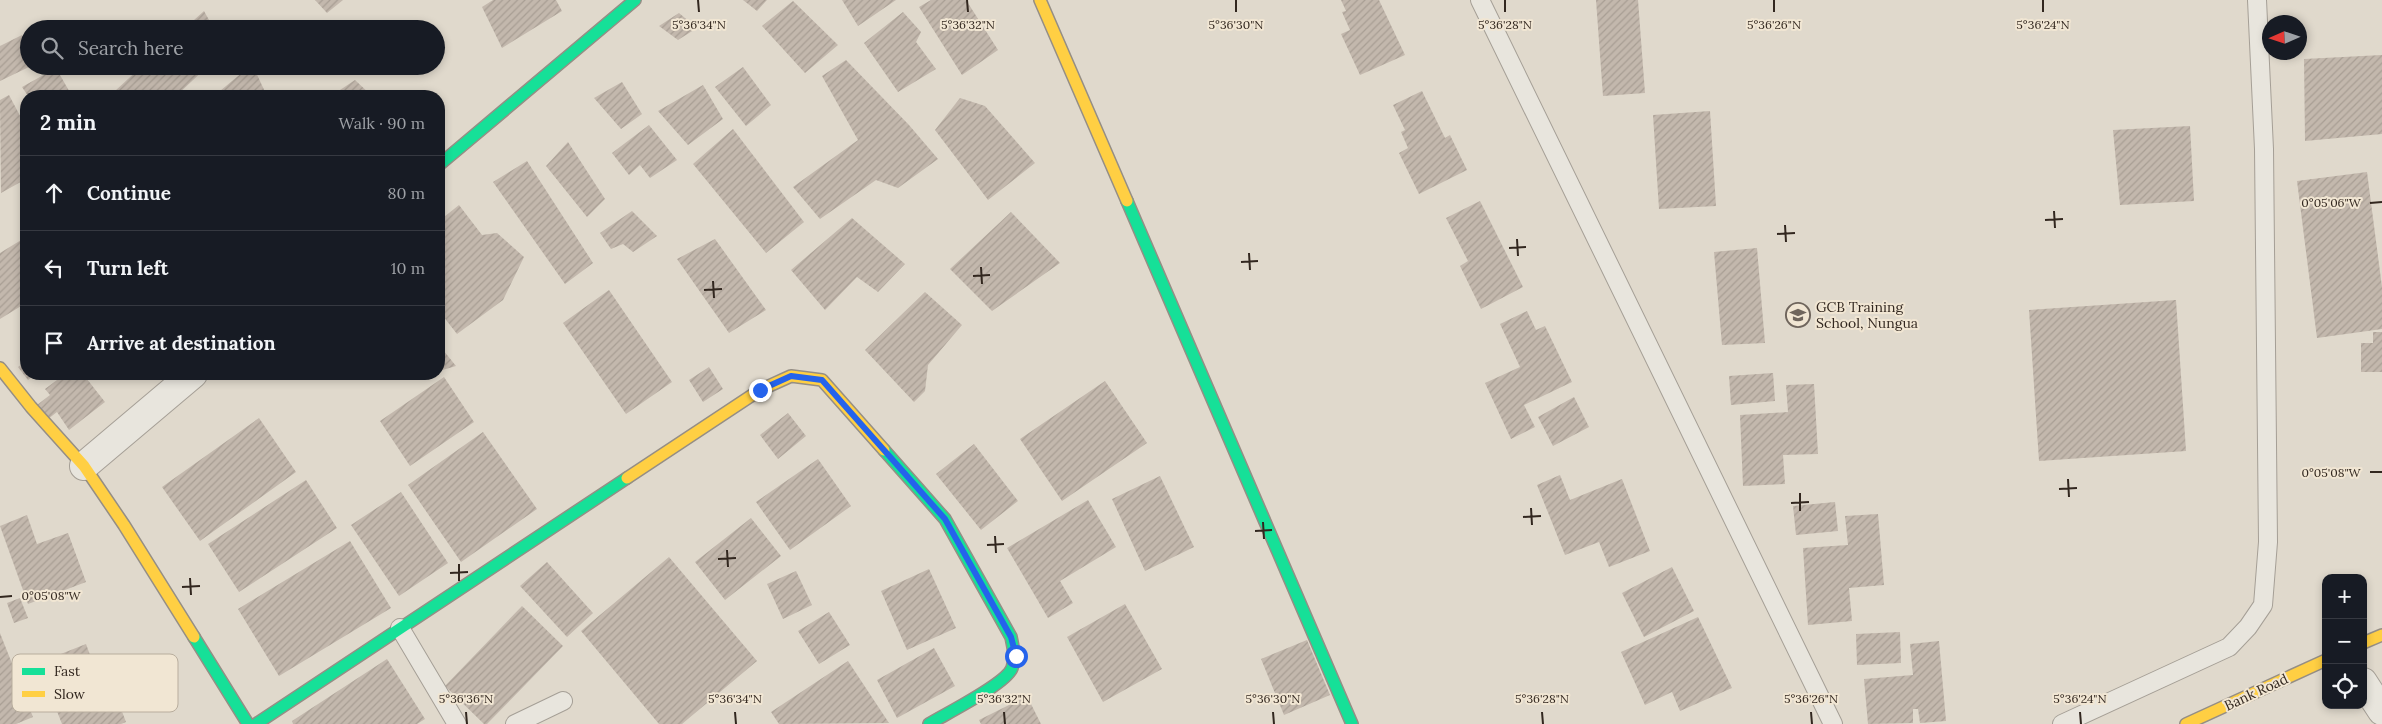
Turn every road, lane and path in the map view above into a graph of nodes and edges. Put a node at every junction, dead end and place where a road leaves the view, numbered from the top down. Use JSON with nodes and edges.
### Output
{"nodes":[{"id":1,"x":635,"y":0,"type":"edge"},
{"id":2,"x":1040,"y":0,"type":"edge"},
{"id":3,"x":1480,"y":0,"type":"edge"},
{"id":4,"x":2257,"y":0,"type":"edge"},
{"id":5,"x":445,"y":160,"type":"edge"},
{"id":6,"x":0,"y":368,"type":"edge"},
{"id":7,"x":186,"y":380,"type":"edge"},
{"id":8,"x":84,"y":466,"type":"junction"},
{"id":9,"x":400,"y":628,"type":"junction"},
{"id":10,"x":2382,"y":635,"type":"edge"},
{"id":11,"x":2367,"y":641,"type":"edge"},
{"id":12,"x":2322,"y":662,"type":"edge"},
{"id":13,"x":2367,"y":688,"type":"edge"},
{"id":14,"x":562,"y":701,"type":"dead end"},
{"id":15,"x":2382,"y":711,"type":"edge"},
{"id":16,"x":248,"y":724,"type":"edge"},
{"id":17,"x":256,"y":724,"type":"edge"},
{"id":18,"x":457,"y":724,"type":"edge"},
{"id":19,"x":515,"y":724,"type":"edge"},
{"id":20,"x":929,"y":724,"type":"edge"},
{"id":21,"x":1352,"y":724,"type":"edge"},
{"id":22,"x":1833,"y":724,"type":"edge"},
{"id":23,"x":2062,"y":724,"type":"edge"},
{"id":24,"x":2186,"y":724,"type":"edge"}],
"edges":[{"from":1,"to":5,"type":"street"},
{"from":2,"to":21,"type":"street"},
{"from":3,"to":22,"type":"lane"},
{"from":4,"to":23,"type":"lane"},
{"from":6,"to":8,"type":"street"},
{"from":7,"to":8,"type":"street"},
{"from":8,"to":16,"type":"street"},
{"from":9,"to":17,"type":"street"},
{"from":9,"to":18,"type":"lane"},
{"from":9,"to":20,"type":"street"},
{"from":10,"to":11,"type":"street"},
{"from":12,"to":24,"type":"street","name":"Bank Road"},
{"from":13,"to":15,"type":"street"},
{"from":14,"to":19,"type":"lane"}]}
